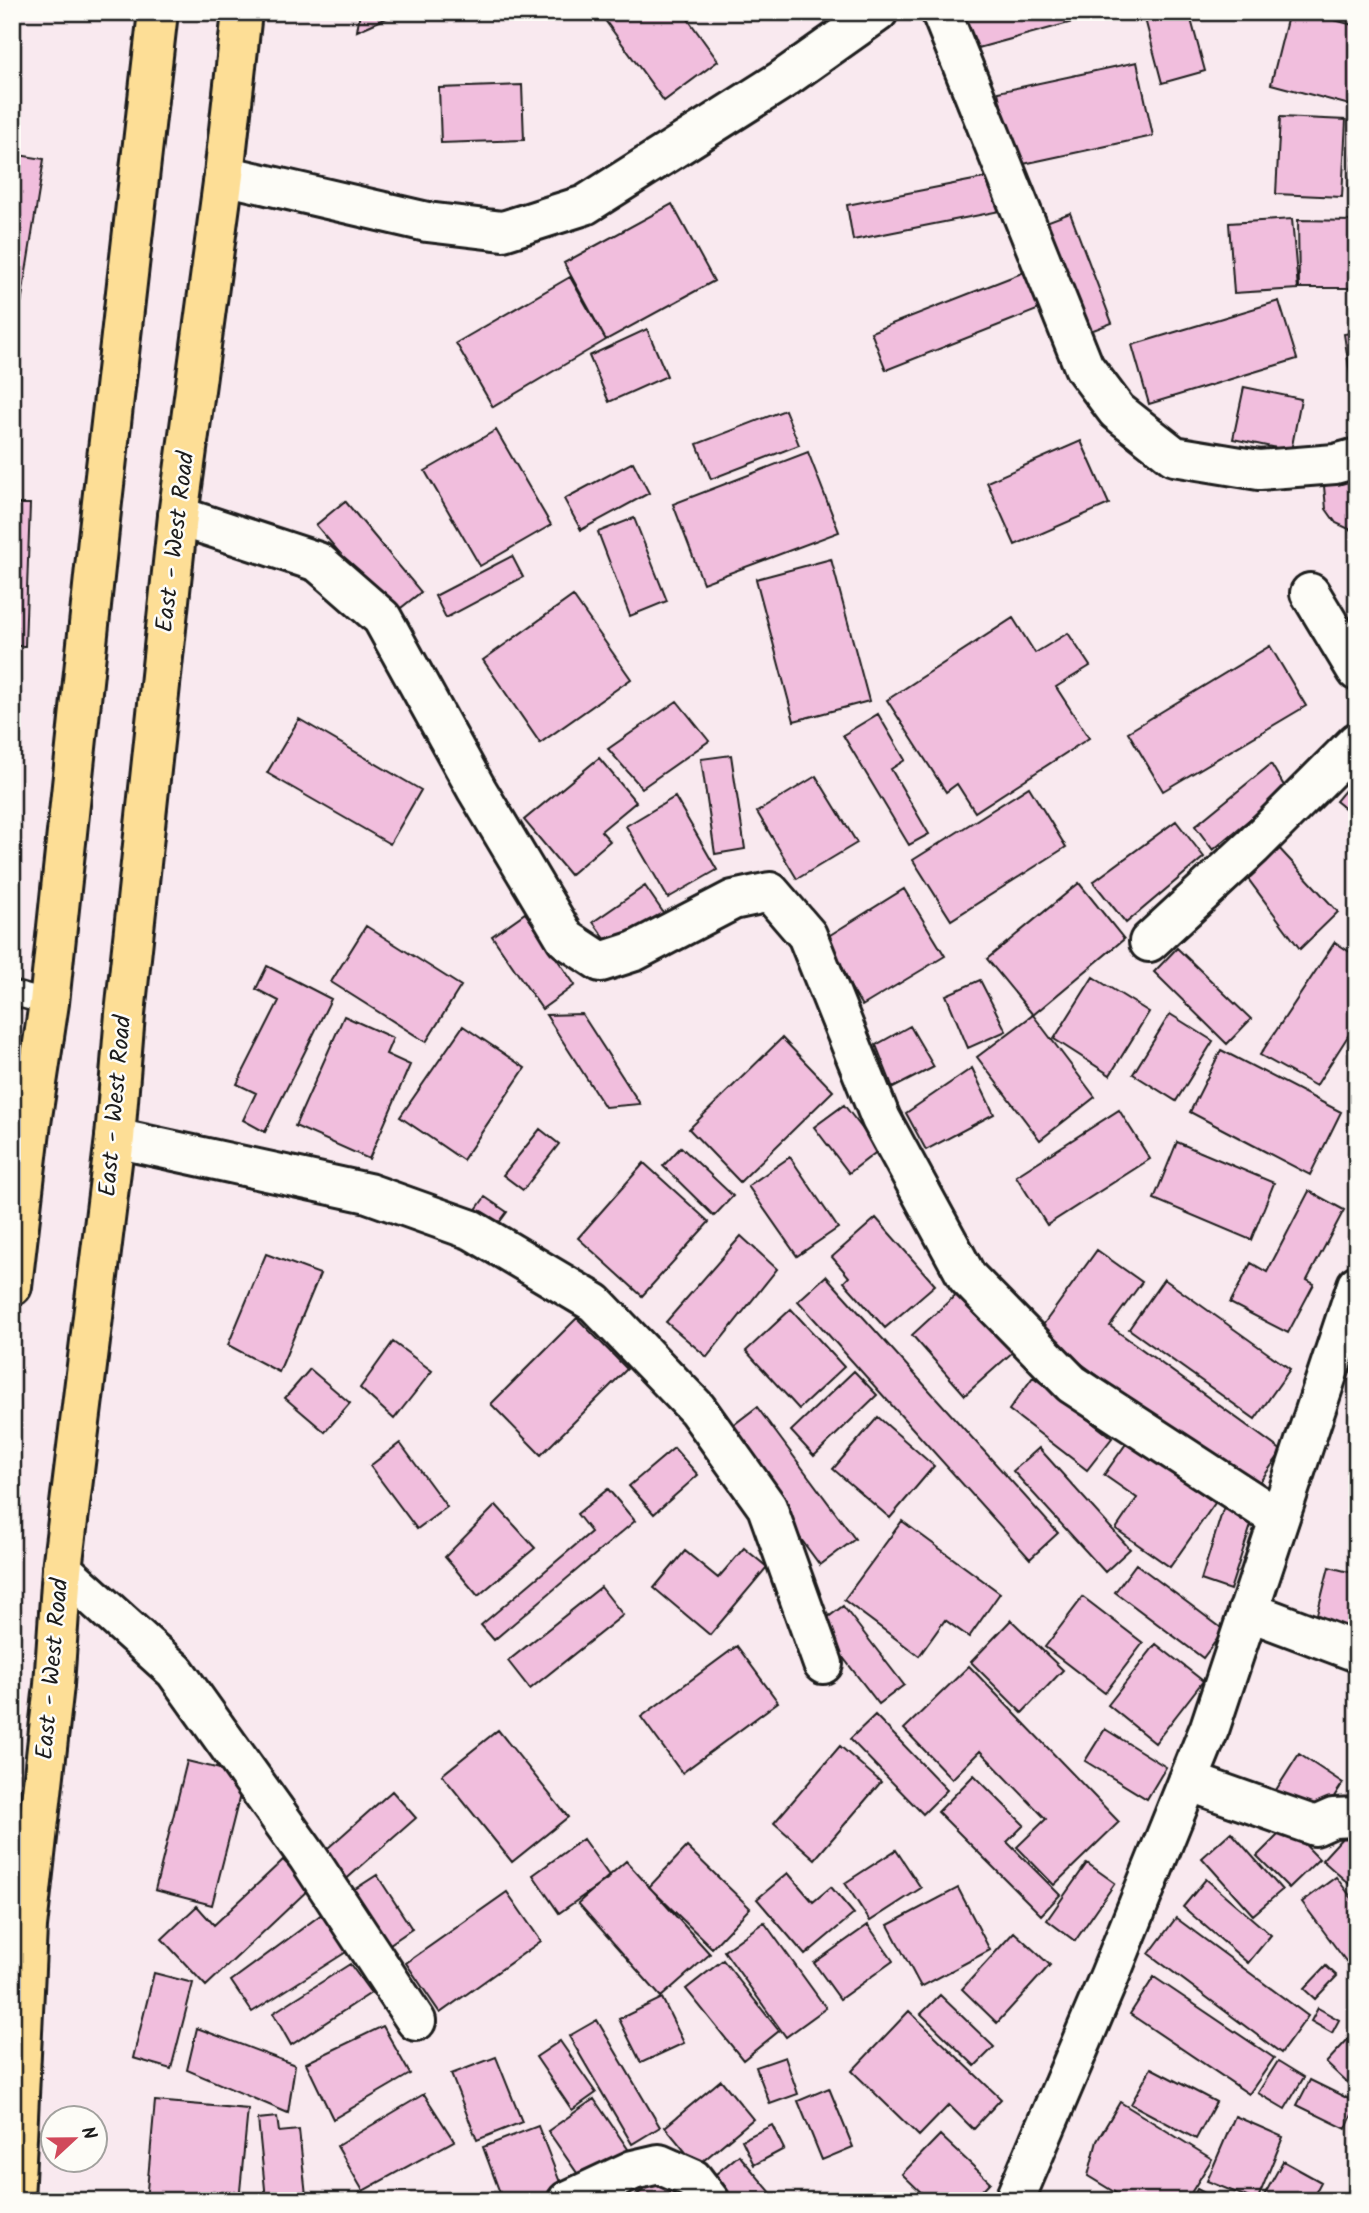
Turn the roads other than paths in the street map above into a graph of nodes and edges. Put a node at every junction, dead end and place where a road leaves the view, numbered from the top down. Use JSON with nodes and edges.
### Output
{"nodes":[{"id":1,"x":158,"y":12,"type":"edge"},
{"id":2,"x":242,"y":12,"type":"edge"},
{"id":3,"x":878,"y":12,"type":"edge"},
{"id":4,"x":941,"y":12,"type":"edge"},
{"id":5,"x":224,"y":174,"type":"junction"},
{"id":6,"x":1357,"y":458,"type":"edge"},
{"id":7,"x":178,"y":516,"type":"junction"},
{"id":8,"x":1310,"y":593,"type":"dead end"},
{"id":9,"x":1357,"y":671,"type":"edge"},
{"id":10,"x":1357,"y":742,"type":"edge"},
{"id":11,"x":1149,"y":943,"type":"dead end"},
{"id":12,"x":12,"y":993,"type":"edge"},
{"id":13,"x":49,"y":1003,"type":"junction"},
{"id":14,"x":116,"y":1138,"type":"junction"},
{"id":15,"x":1357,"y":1285,"type":"edge"},
{"id":16,"x":12,"y":1286,"type":"edge"},
{"id":17,"x":1279,"y":1519,"type":"junction"},
{"id":18,"x":62,"y":1569,"type":"junction"},
{"id":19,"x":1248,"y":1611,"type":"junction"},
{"id":20,"x":1357,"y":1652,"type":"edge"},
{"id":21,"x":823,"y":1664,"type":"dead end"},
{"id":22,"x":1188,"y":1781,"type":"junction"},
{"id":23,"x":1357,"y":1817,"type":"edge"},
{"id":24,"x":416,"y":2021,"type":"dead end"},
{"id":25,"x":1024,"y":2198,"type":"edge"},
{"id":26,"x":14,"y":2201,"type":"edge"},
{"id":27,"x":567,"y":2201,"type":"edge"},
{"id":28,"x":710,"y":2201,"type":"edge"}],
"edges":[{"from":1,"to":13,"type":"main road"},
{"from":2,"to":5,"type":"main road","name":"East - West Road"},
{"from":3,"to":5,"type":"street"},
{"from":4,"to":6,"type":"street"},
{"from":5,"to":7,"type":"main road","name":"East - West Road"},
{"from":7,"to":14,"type":"main road","name":"East - West Road"},
{"from":7,"to":17,"type":"street"},
{"from":8,"to":9,"type":"street"},
{"from":10,"to":11,"type":"street"},
{"from":12,"to":13,"type":"lane"},
{"from":13,"to":16,"type":"main road"},
{"from":14,"to":18,"type":"main road","name":"East - West Road"},
{"from":14,"to":21,"type":"street"},
{"from":15,"to":17,"type":"street"},
{"from":17,"to":19,"type":"street"},
{"from":18,"to":24,"type":"street"},
{"from":18,"to":26,"type":"main road","name":"East - West Road"},
{"from":19,"to":20,"type":"street"},
{"from":19,"to":22,"type":"street"},
{"from":22,"to":23,"type":"street"},
{"from":22,"to":25,"type":"street"},
{"from":27,"to":28,"type":"street"}]}
